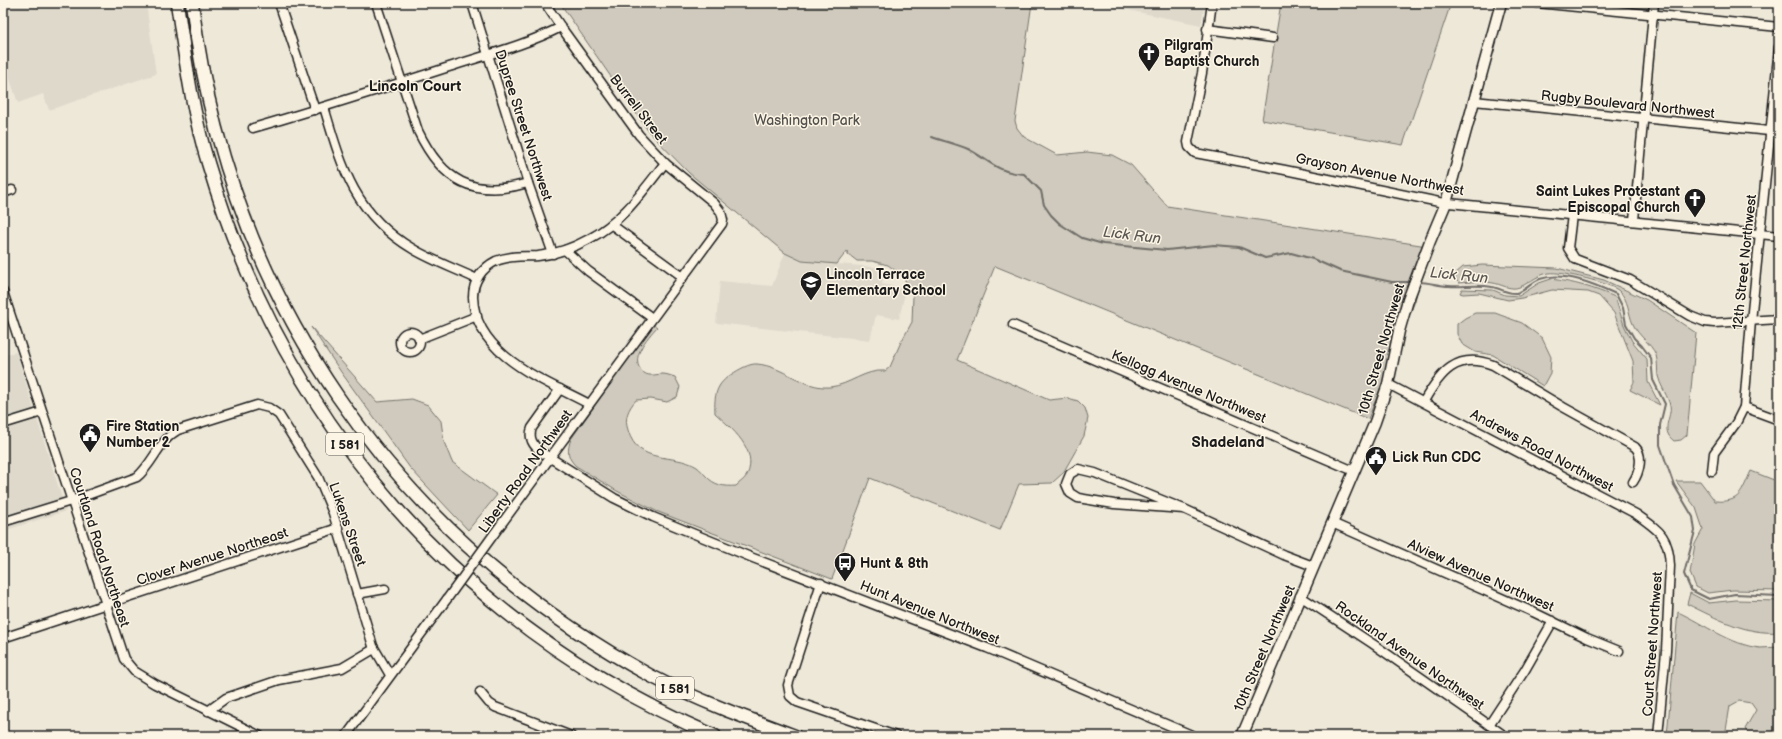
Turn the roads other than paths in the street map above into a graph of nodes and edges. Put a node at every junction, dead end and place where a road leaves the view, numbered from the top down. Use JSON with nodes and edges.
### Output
{"nodes":[{"id":1,"x":177,"y":3,"type":"edge"},
{"id":2,"x":192,"y":3,"type":"edge"},
{"id":3,"x":279,"y":3,"type":"edge"},
{"id":4,"x":376,"y":3,"type":"edge"},
{"id":5,"x":472,"y":3,"type":"edge"},
{"id":6,"x":546,"y":3,"type":"edge"},
{"id":7,"x":1212,"y":3,"type":"edge"},
{"id":8,"x":1501,"y":3,"type":"edge"},
{"id":9,"x":1537,"y":3,"type":"edge"},
{"id":10,"x":1654,"y":3,"type":"edge"},
{"id":11,"x":1652,"y":15,"type":"junction"},
{"id":12,"x":561,"y":27,"type":"junction"},
{"id":13,"x":1779,"y":27,"type":"edge"},
{"id":14,"x":1207,"y":29,"type":"junction"},
{"id":15,"x":1273,"y":38,"type":"dead end"},
{"id":16,"x":1779,"y":47,"type":"edge"},
{"id":17,"x":488,"y":54,"type":"junction"},
{"id":18,"x":402,"y":82,"type":"junction"},
{"id":19,"x":1474,"y":100,"type":"junction"},
{"id":20,"x":324,"y":107,"type":"junction"},
{"id":21,"x":315,"y":110,"type":"junction"},
{"id":22,"x":1644,"y":118,"type":"junction"},
{"id":23,"x":253,"y":128,"type":"dead end"},
{"id":24,"x":1775,"y":132,"type":"edge"},
{"id":25,"x":665,"y":163,"type":"junction"},
{"id":26,"x":528,"y":182,"type":"junction"},
{"id":27,"x":12,"y":190,"type":"dead end"},
{"id":28,"x":3,"y":193,"type":"edge"},
{"id":29,"x":1446,"y":203,"type":"junction"},
{"id":30,"x":1572,"y":215,"type":"junction"},
{"id":31,"x":723,"y":220,"type":"joint"},
{"id":32,"x":1634,"y":220,"type":"junction"},
{"id":33,"x":612,"y":225,"type":"junction"},
{"id":34,"x":1760,"y":234,"type":"junction"},
{"id":35,"x":1779,"y":236,"type":"edge"},
{"id":36,"x":565,"y":250,"type":"junction"},
{"id":37,"x":553,"y":254,"type":"junction"},
{"id":38,"x":682,"y":277,"type":"junction"},
{"id":39,"x":477,"y":279,"type":"junction"},
{"id":40,"x":3,"y":292,"type":"edge"},
{"id":41,"x":477,"y":316,"type":"junction"},
{"id":42,"x":652,"y":318,"type":"junction"},
{"id":43,"x":1779,"y":319,"type":"edge"},
{"id":44,"x":1751,"y":321,"type":"junction"},
{"id":45,"x":1013,"y":325,"type":"dead end"},
{"id":46,"x":419,"y":339,"type":"dead end"},
{"id":47,"x":1388,"y":384,"type":"junction"},
{"id":48,"x":560,"y":389,"type":"junction"},
{"id":49,"x":1424,"y":402,"type":"junction"},
{"id":50,"x":589,"y":404,"type":"junction"},
{"id":51,"x":1744,"y":407,"type":"junction"},
{"id":52,"x":42,"y":412,"type":"junction"},
{"id":53,"x":1779,"y":420,"type":"edge"},
{"id":54,"x":3,"y":424,"type":"edge"},
{"id":55,"x":550,"y":458,"type":"junction"},
{"id":56,"x":1354,"y":471,"type":"junction"},
{"id":57,"x":1712,"y":471,"type":"dead end"},
{"id":58,"x":1633,"y":482,"type":"dead end"},
{"id":59,"x":71,"y":501,"type":"junction"},
{"id":60,"x":1184,"y":509,"type":"junction"},
{"id":61,"x":3,"y":522,"type":"edge"},
{"id":62,"x":1332,"y":523,"type":"junction"},
{"id":63,"x":338,"y":528,"type":"junction"},
{"id":64,"x":1670,"y":553,"type":"joint"},
{"id":65,"x":1314,"y":566,"type":"junction"},
{"id":66,"x":821,"y":583,"type":"junction"},
{"id":67,"x":385,"y":589,"type":"dead end"},
{"id":68,"x":357,"y":594,"type":"junction"},
{"id":69,"x":1300,"y":596,"type":"junction"},
{"id":70,"x":106,"y":604,"type":"junction"},
{"id":71,"x":1553,"y":621,"type":"junction"},
{"id":72,"x":3,"y":638,"type":"edge"},
{"id":73,"x":374,"y":649,"type":"junction"},
{"id":74,"x":1619,"y":651,"type":"dead end"},
{"id":75,"x":390,"y":675,"type":"junction"},
{"id":76,"x":480,"y":692,"type":"dead end"},
{"id":77,"x":208,"y":711,"type":"junction"},
{"id":78,"x":1489,"y":725,"type":"junction"},
{"id":79,"x":260,"y":736,"type":"edge"},
{"id":80,"x":346,"y":736,"type":"edge"},
{"id":81,"x":571,"y":736,"type":"edge"},
{"id":82,"x":715,"y":736,"type":"edge"},
{"id":83,"x":795,"y":736,"type":"edge"},
{"id":84,"x":896,"y":736,"type":"edge"},
{"id":85,"x":1194,"y":736,"type":"edge"},
{"id":86,"x":1242,"y":736,"type":"edge"},
{"id":87,"x":1505,"y":736,"type":"edge"},
{"id":88,"x":1658,"y":736,"type":"edge"}],
"edges":[{"from":1,"to":82,"type":"highway","number":"I 581"},
{"from":2,"to":83,"type":"highway","number":"I 581"},
{"from":3,"to":21,"type":"street"},
{"from":4,"to":18,"type":"street"},
{"from":5,"to":17,"type":"street","name":"Dupree Street Northwest"},
{"from":6,"to":12,"type":"street","name":"Burrell Street"},
{"from":7,"to":14,"type":"street","name":"Grayson Avenue Northwest"},
{"from":8,"to":19,"type":"main road","name":"10th Street Northwest"},
{"from":9,"to":11,"type":"street"},
{"from":10,"to":11,"type":"street"},
{"from":11,"to":13,"type":"street"},
{"from":11,"to":22,"type":"street"},
{"from":12,"to":17,"type":"street"},
{"from":12,"to":25,"type":"street","name":"Burrell Street"},
{"from":14,"to":15,"type":"street"},
{"from":14,"to":29,"type":"street","name":"Grayson Avenue Northwest"},
{"from":16,"to":24,"type":"street","name":"12th Street Northwest"},
{"from":17,"to":18,"type":"street"},
{"from":17,"to":26,"type":"street","name":"Dupree Street Northwest"},
{"from":18,"to":20,"type":"street"},
{"from":18,"to":26,"type":"street"},
{"from":19,"to":22,"type":"street","name":"Rugby Boulevard Northwest"},
{"from":19,"to":29,"type":"main road","name":"10th Street Northwest"},
{"from":20,"to":21,"type":"street"},
{"from":20,"to":39,"type":"street"},
{"from":21,"to":23,"type":"street"},
{"from":22,"to":24,"type":"street","name":"Rugby Boulevard Northwest"},
{"from":22,"to":32,"type":"street"},
{"from":24,"to":34,"type":"street","name":"12th Street Northwest"},
{"from":25,"to":31,"type":"street","name":"Burrell Street"},
{"from":25,"to":33,"type":"street"},
{"from":26,"to":37,"type":"street","name":"Dupree Street Northwest"},
{"from":27,"to":28,"type":"street"},
{"from":29,"to":30,"type":"street","name":"Grayson Avenue Northwest"},
{"from":29,"to":47,"type":"main road","name":"10th Street Northwest"},
{"from":30,"to":32,"type":"street","name":"Grayson Avenue Northwest"},
{"from":30,"to":44,"type":"street"},
{"from":31,"to":38,"type":"street","name":"Liberty Road Northwest"},
{"from":32,"to":34,"type":"street","name":"Grayson Avenue Northwest"},
{"from":33,"to":36,"type":"street"},
{"from":33,"to":38,"type":"street"},
{"from":34,"to":35,"type":"street","name":"Grayson Avenue Northwest"},
{"from":34,"to":44,"type":"street","name":"12th Street Northwest"},
{"from":36,"to":37,"type":"street"},
{"from":36,"to":42,"type":"street"},
{"from":37,"to":39,"type":"street"},
{"from":38,"to":42,"type":"street","name":"Liberty Road Northwest"},
{"from":39,"to":41,"type":"street"},
{"from":40,"to":52,"type":"street","name":"Courtland Road Northeast"},
{"from":41,"to":46,"type":"street"},
{"from":41,"to":48,"type":"street"},
{"from":42,"to":50,"type":"street","name":"Liberty Road Northwest"},
{"from":43,"to":44,"type":"street"},
{"from":44,"to":51,"type":"street","name":"12th Street Northwest"},
{"from":45,"to":56,"type":"street","name":"Kellogg Avenue Northwest"},
{"from":47,"to":49,"type":"street","name":"Andrews Road Northwest"},
{"from":47,"to":56,"type":"main road","name":"10th Street Northwest"},
{"from":48,"to":50,"type":"street"},
{"from":48,"to":55,"type":"street","name":"Hunt Avenue Northwest"},
{"from":49,"to":58,"type":"street"},
{"from":49,"to":64,"type":"street","name":"Andrews Road Northwest"},
{"from":50,"to":55,"type":"street","name":"Liberty Road Northwest"},
{"from":51,"to":53,"type":"street"},
{"from":51,"to":57,"type":"street","name":"12th Street Northwest"},
{"from":52,"to":54,"type":"street"},
{"from":52,"to":59,"type":"street","name":"Courtland Road Northeast"},
{"from":55,"to":66,"type":"street","name":"Hunt Avenue Northwest"},
{"from":55,"to":75,"type":"street","name":"Liberty Road Northwest","bridge":true},
{"from":56,"to":62,"type":"main road","name":"10th Street Northwest"},
{"from":59,"to":61,"type":"street"},
{"from":59,"to":63,"type":"street","name":"Lukens Street"},
{"from":59,"to":70,"type":"street","name":"Courtland Road Northeast"},
{"from":60,"to":60,"type":"street"},
{"from":60,"to":65,"type":"street"},
{"from":62,"to":65,"type":"main road","name":"10th Street Northwest"},
{"from":62,"to":71,"type":"street","name":"Alview Avenue Northwest"},
{"from":63,"to":68,"type":"street","name":"Lukens Street"},
{"from":63,"to":70,"type":"street","name":"Clover Avenue Northeast"},
{"from":64,"to":88,"type":"street","name":"Court Street Northwest"},
{"from":65,"to":69,"type":"main road","name":"10th Street Northwest"},
{"from":66,"to":84,"type":"street"},
{"from":66,"to":85,"type":"street","name":"Hunt Avenue Northwest"},
{"from":67,"to":68,"type":"street"},
{"from":68,"to":73,"type":"street","name":"Lukens Street"},
{"from":69,"to":78,"type":"street","name":"Rockland Avenue Northwest"},
{"from":69,"to":86,"type":"main road","name":"10th Street Northwest"},
{"from":70,"to":72,"type":"street","name":"Clover Avenue Northeast"},
{"from":70,"to":77,"type":"street","name":"Courtland Road Northeast"},
{"from":71,"to":74,"type":"street","name":"Alview Avenue Northwest"},
{"from":71,"to":78,"type":"street"},
{"from":73,"to":75,"type":"street","name":"Lukens Street"},
{"from":73,"to":77,"type":"street"},
{"from":75,"to":80,"type":"street","name":"Liberty Road Northwest"},
{"from":76,"to":81,"type":"street"},
{"from":77,"to":79,"type":"street","name":"Courtland Road Northeast"},
{"from":78,"to":87,"type":"street","name":"Rockland Avenue Northwest"}]}
